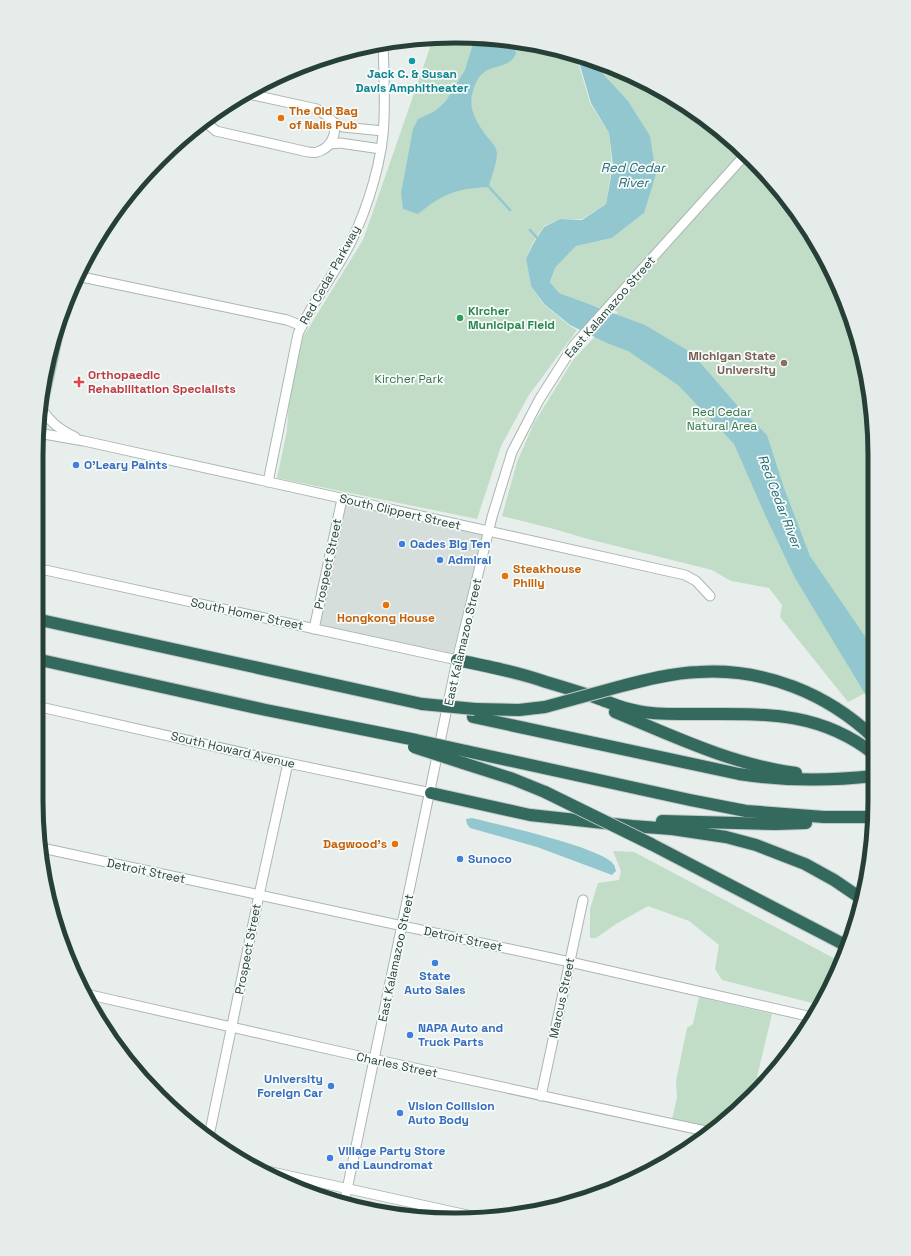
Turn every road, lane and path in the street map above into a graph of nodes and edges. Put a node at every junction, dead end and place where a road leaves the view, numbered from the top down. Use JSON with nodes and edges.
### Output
{"nodes":[{"id":1,"x":383,"y":50,"type":"edge"},
{"id":2,"x":254,"y":95,"type":"edge"},
{"id":3,"x":333,"y":122,"type":"junction"},
{"id":4,"x":209,"y":125,"type":"edge"},
{"id":5,"x":383,"y":131,"type":"junction"},
{"id":6,"x":331,"y":144,"type":"junction"},
{"id":7,"x":381,"y":149,"type":"junction"},
{"id":8,"x":742,"y":159,"type":"edge"},
{"id":9,"x":84,"y":277,"type":"edge"},
{"id":10,"x":302,"y":326,"type":"junction"},
{"id":11,"x":46,"y":414,"type":"edge"},
{"id":12,"x":44,"y":434,"type":"edge"},
{"id":13,"x":84,"y":441,"type":"junction"},
{"id":14,"x":268,"y":482,"type":"junction"},
{"id":15,"x":342,"y":498,"type":"junction"},
{"id":16,"x":488,"y":531,"type":"junction"},
{"id":17,"x":43,"y":570,"type":"edge"},
{"id":18,"x":710,"y":596,"type":"dead end"},
{"id":19,"x":43,"y":621,"type":"edge"},
{"id":20,"x":314,"y":629,"type":"junction"},
{"id":21,"x":457,"y":660,"type":"junction"},
{"id":22,"x":43,"y":662,"type":"edge"},
{"id":23,"x":562,"y":688,"type":"junction"},
{"id":24,"x":43,"y":708,"type":"edge"},
{"id":25,"x":474,"y":713,"type":"junction"},
{"id":26,"x":868,"y":733,"type":"edge"},
{"id":27,"x":868,"y":750,"type":"edge"},
{"id":28,"x":465,"y":757,"type":"junction"},
{"id":29,"x":288,"y":763,"type":"junction"},
{"id":30,"x":868,"y":776,"type":"edge"},
{"id":31,"x":868,"y":777,"type":"edge"},
{"id":32,"x":430,"y":793,"type":"junction"},
{"id":33,"x":868,"y":817,"type":"edge"},
{"id":34,"x":591,"y":821,"type":"junction"},
{"id":35,"x":46,"y":849,"type":"edge"},
{"id":36,"x":259,"y":895,"type":"junction"},
{"id":37,"x":857,"y":895,"type":"edge"},
{"id":38,"x":583,"y":900,"type":"dead end"},
{"id":39,"x":402,"y":926,"type":"junction"},
{"id":40,"x":842,"y":944,"type":"edge"},
{"id":41,"x":570,"y":962,"type":"junction"},
{"id":42,"x":92,"y":995,"type":"edge"},
{"id":43,"x":807,"y":1016,"type":"edge"},
{"id":44,"x":232,"y":1027,"type":"junction"},
{"id":45,"x":375,"y":1060,"type":"junction"},
{"id":46,"x":542,"y":1096,"type":"junction"},
{"id":47,"x":703,"y":1131,"type":"edge"},
{"id":48,"x":211,"y":1133,"type":"edge"},
{"id":49,"x":279,"y":1173,"type":"edge"},
{"id":50,"x":347,"y":1189,"type":"junction"},
{"id":51,"x":345,"y":1198,"type":"edge"},
{"id":52,"x":458,"y":1213,"type":"edge"}],
"edges":[{"from":1,"to":5,"type":"street","name":"Red Cedar Parkway"},
{"from":2,"to":3,"type":"street"},
{"from":3,"to":5,"type":"street"},
{"from":3,"to":6,"type":"street"},
{"from":4,"to":6,"type":"street"},
{"from":5,"to":7,"type":"street","name":"Red Cedar Parkway"},
{"from":6,"to":7,"type":"street"},
{"from":7,"to":10,"type":"street","name":"Red Cedar Parkway"},
{"from":8,"to":16,"type":"street","name":"East Kalamazoo Street"},
{"from":9,"to":10,"type":"street"},
{"from":10,"to":14,"type":"street","name":"Red Cedar Parkway"},
{"from":11,"to":13,"type":"street","name":"South Clippert Street"},
{"from":12,"to":13,"type":"street","name":"South Clippert Street"},
{"from":13,"to":14,"type":"street","name":"South Clippert Street"},
{"from":14,"to":15,"type":"street","name":"South Clippert Street"},
{"from":15,"to":16,"type":"street","name":"South Clippert Street"},
{"from":15,"to":20,"type":"street","name":"Prospect Street"},
{"from":16,"to":18,"type":"street","name":"South Clippert Street"},
{"from":16,"to":21,"type":"street","name":"East Kalamazoo Street"},
{"from":17,"to":20,"type":"street","name":"South Homer Street"},
{"from":19,"to":25,"type":"highway","bridge":true},
{"from":20,"to":21,"type":"street","name":"South Homer Street"},
{"from":21,"to":23,"type":"highway"},
{"from":21,"to":32,"type":"street","name":"East Kalamazoo Street"},
{"from":22,"to":28,"type":"highway","bridge":true},
{"from":23,"to":27,"type":"highway"},
{"from":23,"to":30,"type":"highway"},
{"from":24,"to":29,"type":"street","name":"South Howard Avenue"},
{"from":25,"to":26,"type":"highway","bridge":true},
{"from":25,"to":31,"type":"highway"},
{"from":28,"to":33,"type":"highway"},
{"from":28,"to":40,"type":"highway","bridge":true},
{"from":29,"to":32,"type":"street","name":"South Howard Avenue"},
{"from":29,"to":36,"type":"street","name":"Prospect Street"},
{"from":32,"to":34,"type":"highway"},
{"from":32,"to":39,"type":"street","name":"East Kalamazoo Street"},
{"from":33,"to":34,"type":"highway"},
{"from":34,"to":37,"type":"highway"},
{"from":35,"to":36,"type":"street","name":"Detroit Street"},
{"from":36,"to":39,"type":"street","name":"Detroit Street"},
{"from":36,"to":44,"type":"street","name":"Prospect Street"},
{"from":38,"to":41,"type":"street","name":"Marcus Street"},
{"from":39,"to":41,"type":"street","name":"Detroit Street"},
{"from":39,"to":45,"type":"street","name":"East Kalamazoo Street"},
{"from":41,"to":43,"type":"street","name":"Detroit Street"},
{"from":41,"to":46,"type":"street","name":"Marcus Street"},
{"from":42,"to":44,"type":"street","name":"Charles Street"},
{"from":44,"to":45,"type":"street","name":"Charles Street"},
{"from":44,"to":48,"type":"street","name":"Prospect Street"},
{"from":45,"to":46,"type":"street","name":"Charles Street"},
{"from":45,"to":50,"type":"street","name":"East Kalamazoo Street"},
{"from":46,"to":47,"type":"street","name":"Charles Street"},
{"from":49,"to":50,"type":"street"},
{"from":50,"to":51,"type":"street","name":"East Kalamazoo Street"},
{"from":50,"to":52,"type":"street"}]}
